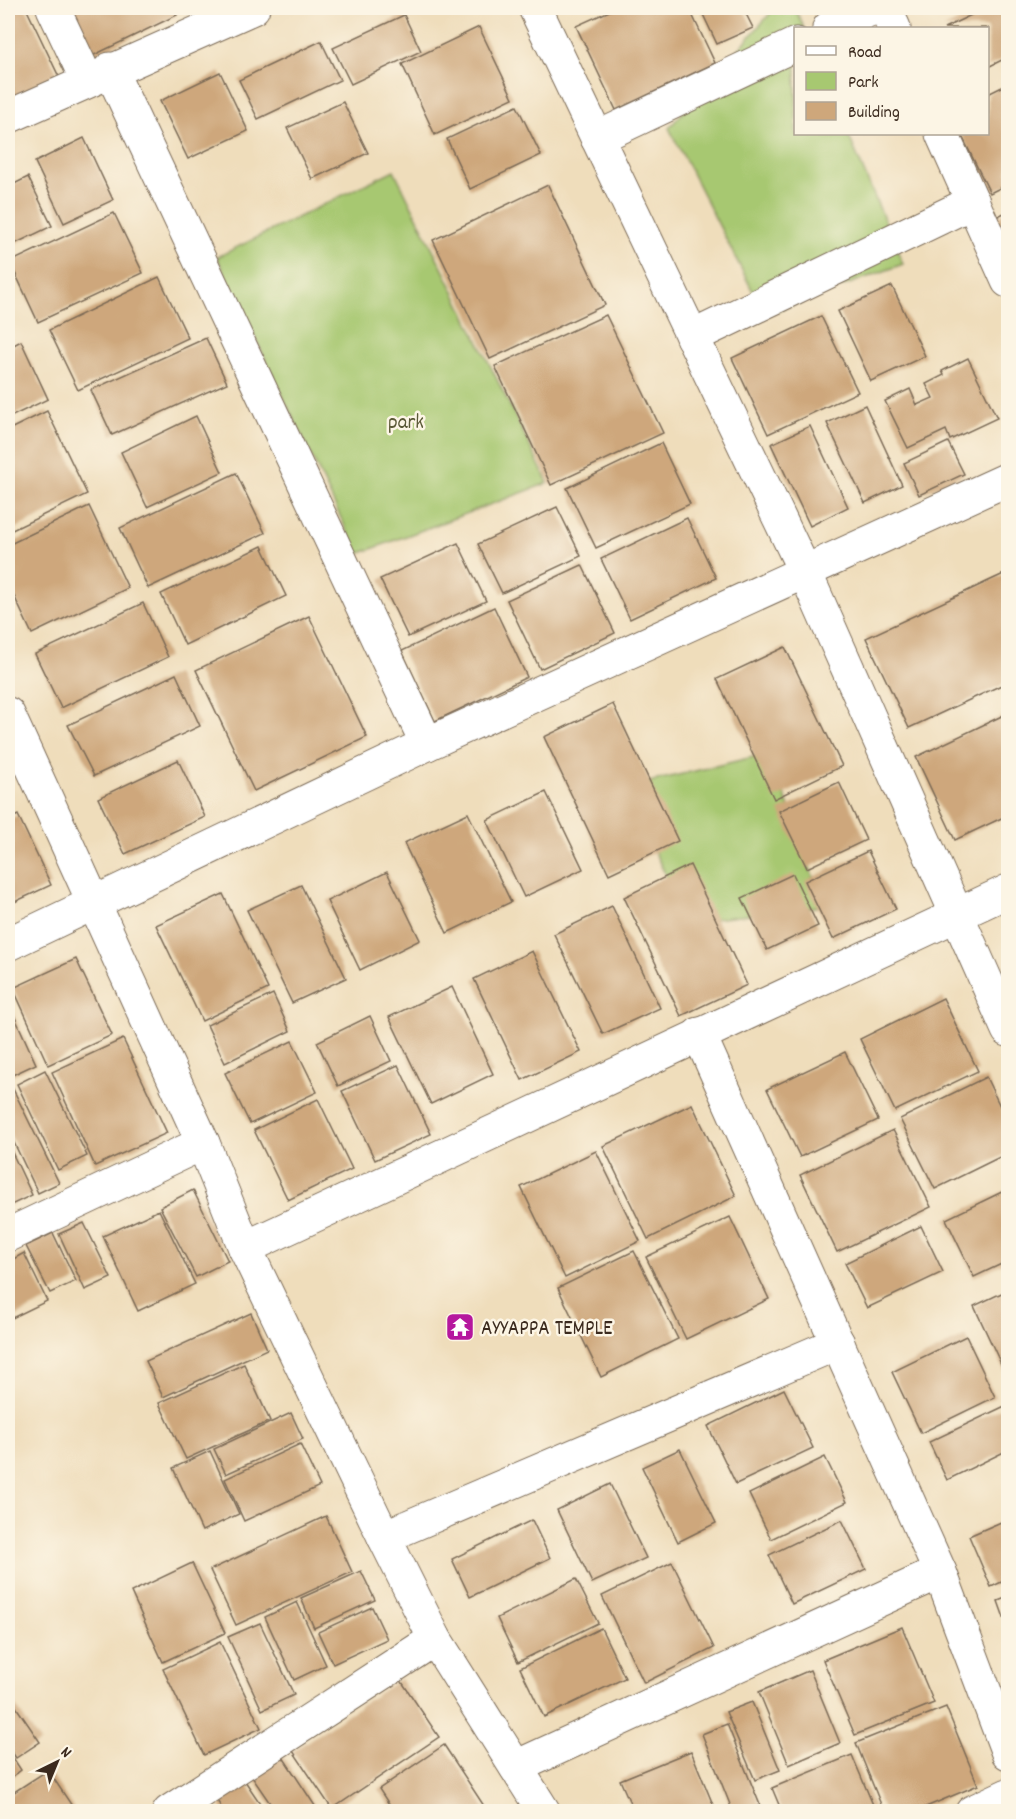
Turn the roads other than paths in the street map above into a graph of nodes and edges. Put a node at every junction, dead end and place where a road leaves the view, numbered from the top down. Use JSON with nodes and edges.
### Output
{"nodes":[{"id":1,"x":52,"y":8,"type":"edge"},
{"id":2,"x":252,"y":8,"type":"edge"},
{"id":3,"x":535,"y":8,"type":"edge"},
{"id":4,"x":874,"y":8,"type":"edge"},
{"id":5,"x":885,"y":8,"type":"edge"},
{"id":6,"x":213,"y":16,"type":"edge"},
{"id":7,"x":831,"y":27,"type":"edge"},
{"id":8,"x":894,"y":27,"type":"edge"},
{"id":9,"x":794,"y":44,"type":"edge"},
{"id":10,"x":99,"y":74,"type":"junction"},
{"id":11,"x":8,"y":117,"type":"edge"},
{"id":12,"x":942,"y":135,"type":"edge"},
{"id":13,"x":597,"y":138,"type":"junction"},
{"id":14,"x":973,"y":202,"type":"junction"},
{"id":15,"x":1008,"y":281,"type":"edge"},
{"id":16,"x":692,"y":337,"type":"junction"},
{"id":17,"x":1008,"y":479,"type":"edge"},
{"id":18,"x":804,"y":572,"type":"junction"},
{"id":19,"x":8,"y":714,"type":"edge"},
{"id":20,"x":427,"y":744,"type":"junction"},
{"id":21,"x":1008,"y":891,"type":"edge"},
{"id":22,"x":93,"y":903,"type":"junction"},
{"id":23,"x":956,"y":915,"type":"junction"},
{"id":24,"x":8,"y":944,"type":"edge"},
{"id":25,"x":1008,"y":1030,"type":"edge"},
{"id":26,"x":699,"y":1034,"type":"junction"},
{"id":27,"x":203,"y":1143,"type":"junction"},
{"id":28,"x":8,"y":1235,"type":"edge"},
{"id":29,"x":245,"y":1248,"type":"junction"},
{"id":30,"x":838,"y":1343,"type":"junction"},
{"id":31,"x":384,"y":1537,"type":"junction"},
{"id":32,"x":940,"y":1572,"type":"junction"},
{"id":33,"x":435,"y":1639,"type":"junction"},
{"id":34,"x":1008,"y":1753,"type":"edge"},
{"id":35,"x":516,"y":1767,"type":"junction"},
{"id":36,"x":1008,"y":1795,"type":"edge"},
{"id":37,"x":169,"y":1812,"type":"edge"},
{"id":38,"x":544,"y":1812,"type":"edge"},
{"id":39,"x":972,"y":1812,"type":"edge"}],
"edges":[{"from":1,"to":10,"type":"street"},
{"from":2,"to":6,"type":"street"},
{"from":3,"to":13,"type":"street"},
{"from":4,"to":7,"type":"street"},
{"from":5,"to":8,"type":"street"},
{"from":6,"to":10,"type":"street"},
{"from":9,"to":13,"type":"street"},
{"from":10,"to":11,"type":"street"},
{"from":10,"to":20,"type":"street"},
{"from":12,"to":14,"type":"street"},
{"from":13,"to":16,"type":"street"},
{"from":14,"to":15,"type":"street"},
{"from":14,"to":16,"type":"street"},
{"from":16,"to":18,"type":"street"},
{"from":17,"to":18,"type":"street"},
{"from":18,"to":20,"type":"street"},
{"from":18,"to":23,"type":"street"},
{"from":19,"to":22,"type":"street"},
{"from":20,"to":22,"type":"street"},
{"from":21,"to":23,"type":"street"},
{"from":22,"to":24,"type":"street"},
{"from":22,"to":27,"type":"street"},
{"from":23,"to":25,"type":"street"},
{"from":23,"to":26,"type":"street"},
{"from":26,"to":29,"type":"street"},
{"from":26,"to":30,"type":"street"},
{"from":27,"to":28,"type":"street"},
{"from":27,"to":29,"type":"street"},
{"from":29,"to":31,"type":"street"},
{"from":30,"to":31,"type":"street"},
{"from":30,"to":32,"type":"street"},
{"from":31,"to":33,"type":"street"},
{"from":32,"to":34,"type":"street"},
{"from":32,"to":35,"type":"street"},
{"from":33,"to":35,"type":"street"},
{"from":33,"to":37,"type":"street"},
{"from":35,"to":38,"type":"street"},
{"from":36,"to":39,"type":"street"}]}
